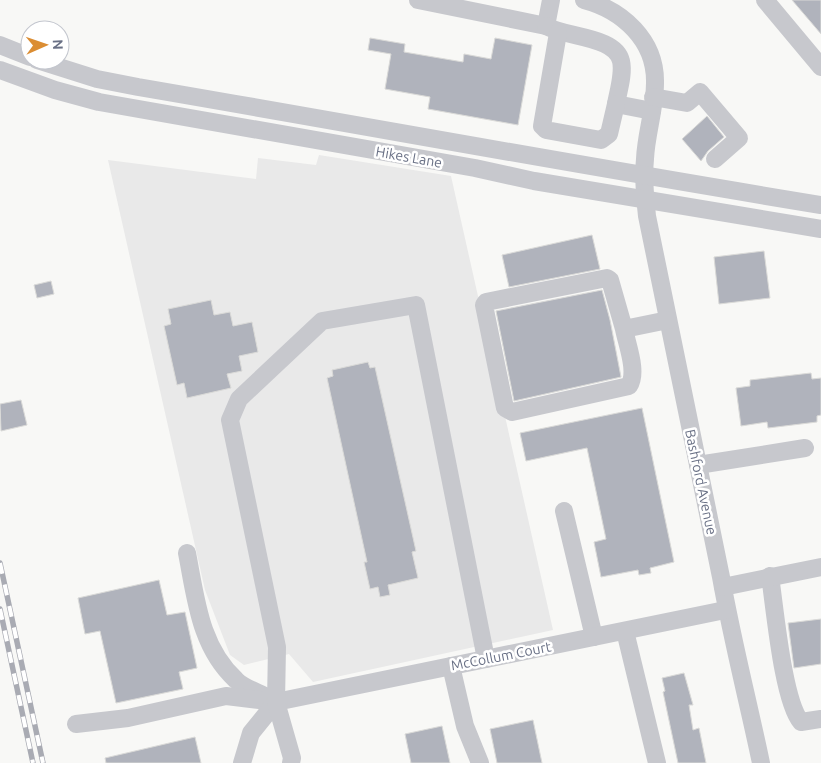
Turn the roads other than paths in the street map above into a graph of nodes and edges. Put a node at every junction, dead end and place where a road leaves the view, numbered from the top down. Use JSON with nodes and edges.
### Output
{"nodes":[{"id":1,"x":418,"y":0,"type":"edge"},
{"id":2,"x":551,"y":0,"type":"edge"},
{"id":3,"x":584,"y":0,"type":"edge"},
{"id":4,"x":765,"y":0,"type":"edge"},
{"id":5,"x":552,"y":29,"type":"junction"},
{"id":6,"x":0,"y":45,"type":"edge"},
{"id":7,"x":20,"y":54,"type":"edge"},
{"id":8,"x":821,"y":68,"type":"edge"},
{"id":9,"x":0,"y":70,"type":"edge"},
{"id":10,"x":69,"y":70,"type":"edge"},
{"id":11,"x":616,"y":104,"type":"junction"},
{"id":12,"x":653,"y":104,"type":"junction"},
{"id":13,"x":715,"y":159,"type":"dead end"},
{"id":14,"x":645,"y":176,"type":"junction"},
{"id":15,"x":645,"y":200,"type":"junction"},
{"id":16,"x":821,"y":205,"type":"edge"},
{"id":17,"x":821,"y":229,"type":"edge"},
{"id":18,"x":668,"y":320,"type":"junction"},
{"id":19,"x":624,"y":329,"type":"junction"},
{"id":20,"x":805,"y":448,"type":"dead end"},
{"id":21,"x":698,"y":465,"type":"junction"},
{"id":22,"x":564,"y":511,"type":"dead end"},
{"id":23,"x":187,"y":553,"type":"dead end"},
{"id":24,"x":821,"y":567,"type":"edge"},
{"id":25,"x":770,"y":576,"type":"junction"},
{"id":26,"x":723,"y":587,"type":"junction"},
{"id":27,"x":726,"y":610,"type":"junction"},
{"id":28,"x":625,"y":631,"type":"junction"},
{"id":29,"x":594,"y":637,"type":"junction"},
{"id":30,"x":486,"y":659,"type":"junction"},
{"id":31,"x":452,"y":666,"type":"junction"},
{"id":32,"x":276,"y":702,"type":"junction"},
{"id":33,"x":821,"y":719,"type":"edge"},
{"id":34,"x":76,"y":724,"type":"dead end"},
{"id":35,"x":242,"y":763,"type":"edge"},
{"id":36,"x":291,"y":763,"type":"edge"},
{"id":37,"x":480,"y":763,"type":"edge"},
{"id":38,"x":657,"y":763,"type":"edge"},
{"id":39,"x":761,"y":763,"type":"edge"}],
"edges":[{"from":1,"to":5,"type":"street"},
{"from":2,"to":5,"type":"street"},
{"from":3,"to":12,"type":"street","name":"Bashford Avenue"},
{"from":4,"to":8,"type":"street"},
{"from":5,"to":11,"type":"street"},
{"from":5,"to":11,"type":"street"},
{"from":6,"to":7,"type":"street"},
{"from":9,"to":15,"type":"street","name":"Hikes Lane"},
{"from":10,"to":14,"type":"street","name":"Hikes Lane"},
{"from":11,"to":12,"type":"street"},
{"from":12,"to":13,"type":"street"},
{"from":12,"to":14,"type":"street","name":"Bashford Avenue"},
{"from":14,"to":15,"type":"street","name":"Bashford Avenue"},
{"from":14,"to":16,"type":"street","name":"Hikes Lane"},
{"from":15,"to":17,"type":"street","name":"Hikes Lane"},
{"from":15,"to":18,"type":"street","name":"Bashford Avenue"},
{"from":18,"to":19,"type":"street"},
{"from":18,"to":21,"type":"street","name":"Bashford Avenue"},
{"from":19,"to":19,"type":"street"},
{"from":20,"to":21,"type":"street"},
{"from":21,"to":26,"type":"street","name":"Bashford Avenue"},
{"from":22,"to":29,"type":"street"},
{"from":23,"to":32,"type":"street"},
{"from":24,"to":25,"type":"street"},
{"from":25,"to":26,"type":"street"},
{"from":25,"to":33,"type":"street"},
{"from":26,"to":27,"type":"street","name":"Bashford Avenue"},
{"from":27,"to":28,"type":"street","name":"McCollum Court"},
{"from":27,"to":39,"type":"street","name":"Bashford Avenue"},
{"from":28,"to":29,"type":"street","name":"McCollum Court"},
{"from":28,"to":38,"type":"street"},
{"from":29,"to":30,"type":"street","name":"McCollum Court"},
{"from":30,"to":31,"type":"street","name":"McCollum Court"},
{"from":30,"to":32,"type":"street"},
{"from":31,"to":32,"type":"street","name":"McCollum Court"},
{"from":31,"to":37,"type":"street"},
{"from":32,"to":34,"type":"street","name":"McCollum Court"},
{"from":32,"to":35,"type":"street"},
{"from":32,"to":36,"type":"street"}]}
